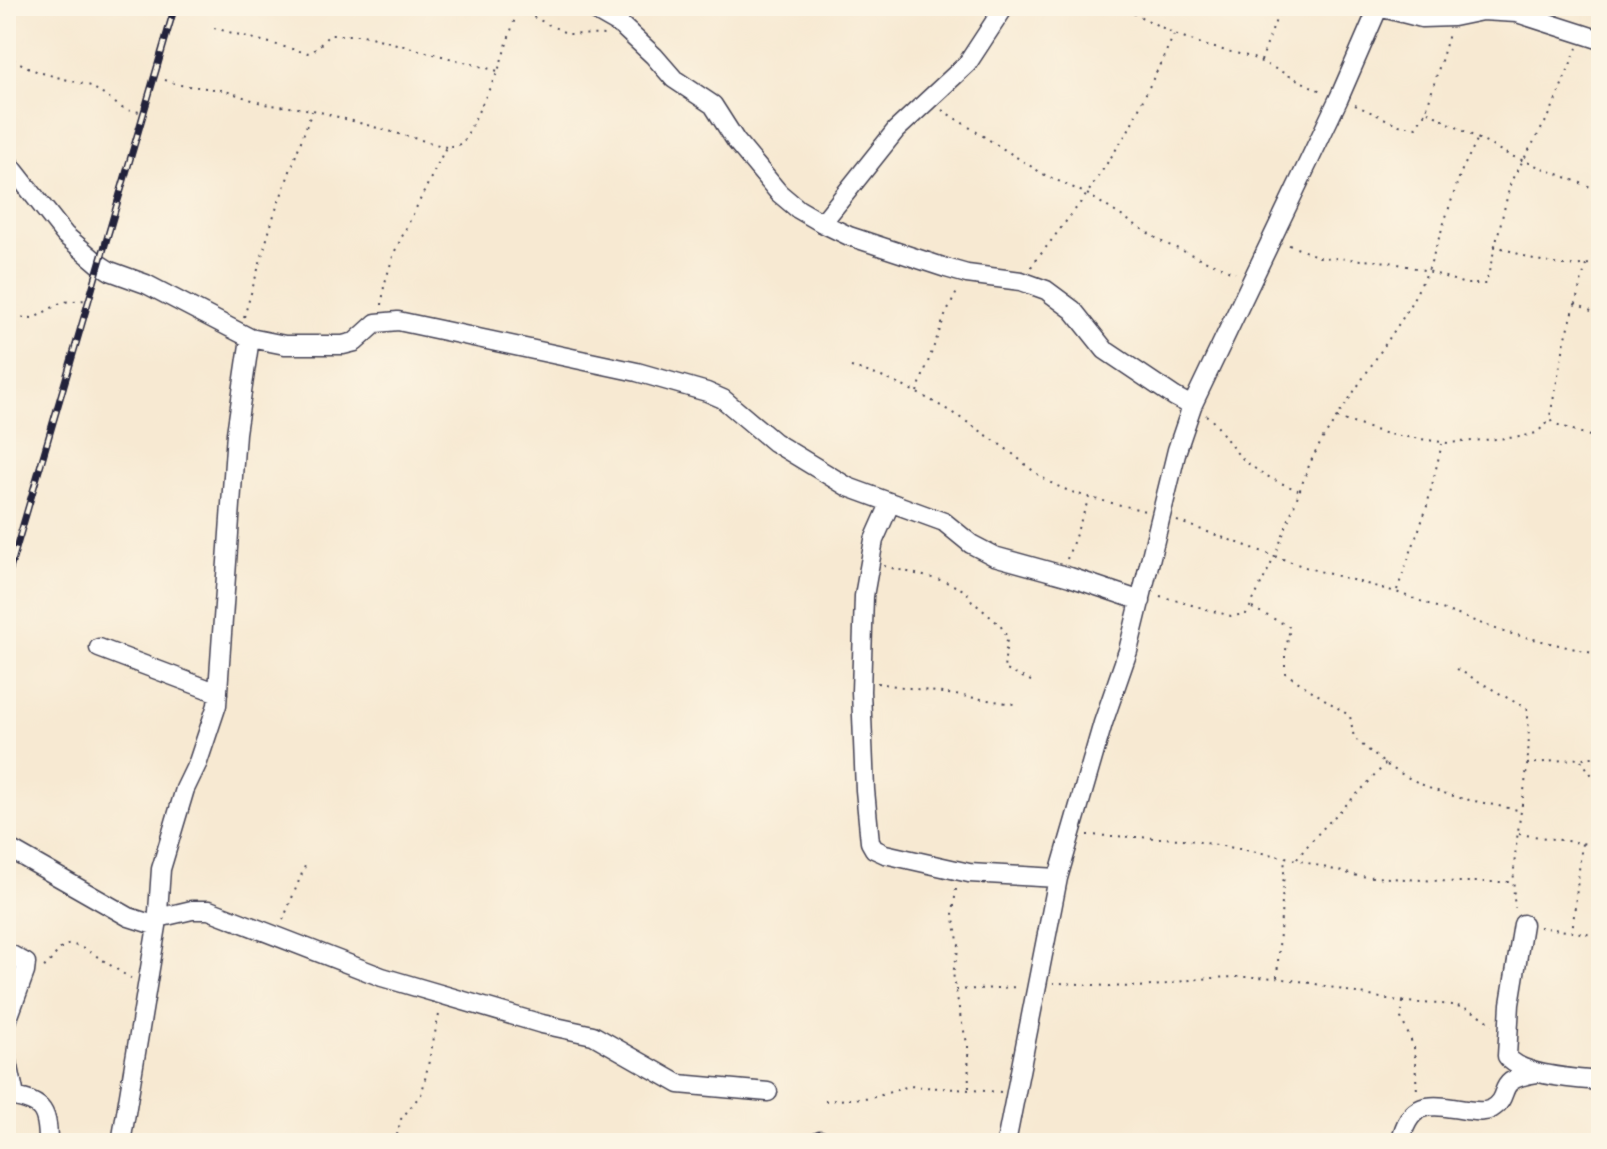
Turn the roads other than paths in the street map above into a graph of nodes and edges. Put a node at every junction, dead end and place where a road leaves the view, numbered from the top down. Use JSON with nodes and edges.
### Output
{"nodes":[{"id":1,"x":587,"y":6,"type":"edge"},
{"id":2,"x":1005,"y":6,"type":"edge"},
{"id":3,"x":1378,"y":6,"type":"edge"},
{"id":4,"x":1558,"y":15,"type":"edge"},
{"id":5,"x":1601,"y":40,"type":"edge"},
{"id":6,"x":6,"y":160,"type":"edge"},
{"id":7,"x":822,"y":223,"type":"junction"},
{"id":8,"x":245,"y":335,"type":"junction"},
{"id":9,"x":1192,"y":406,"type":"junction"},
{"id":10,"x":890,"y":504,"type":"junction"},
{"id":11,"x":1142,"y":596,"type":"junction"},
{"id":12,"x":99,"y":648,"type":"dead end"},
{"id":13,"x":218,"y":693,"type":"junction"},
{"id":14,"x":6,"y":847,"type":"edge"},
{"id":15,"x":1058,"y":878,"type":"junction"},
{"id":16,"x":158,"y":922,"type":"junction"},
{"id":17,"x":1523,"y":924,"type":"road end"},
{"id":18,"x":6,"y":952,"type":"edge"},
{"id":19,"x":6,"y":1024,"type":"edge"},
{"id":20,"x":6,"y":1053,"type":"edge"},
{"id":21,"x":1537,"y":1073,"type":"junction"},
{"id":22,"x":1601,"y":1081,"type":"edge"},
{"id":23,"x":768,"y":1092,"type":"dead end"},
{"id":24,"x":10,"y":1096,"type":"edge"},
{"id":25,"x":121,"y":1138,"type":"edge"},
{"id":26,"x":48,"y":1143,"type":"edge"},
{"id":27,"x":1006,"y":1143,"type":"edge"},
{"id":28,"x":1400,"y":1143,"type":"edge"}],
"edges":[{"from":1,"to":7,"type":"street"},
{"from":2,"to":7,"type":"street"},
{"from":3,"to":4,"type":"street"},
{"from":3,"to":9,"type":"street"},
{"from":4,"to":5,"type":"street"},
{"from":6,"to":8,"type":"street"},
{"from":7,"to":9,"type":"street"},
{"from":8,"to":10,"type":"street"},
{"from":8,"to":13,"type":"street"},
{"from":9,"to":11,"type":"street"},
{"from":10,"to":11,"type":"street"},
{"from":10,"to":15,"type":"street"},
{"from":11,"to":15,"type":"street"},
{"from":12,"to":13,"type":"street"},
{"from":13,"to":16,"type":"street"},
{"from":14,"to":16,"type":"street"},
{"from":15,"to":27,"type":"street"},
{"from":16,"to":23,"type":"street"},
{"from":16,"to":25,"type":"street"},
{"from":17,"to":21,"type":"street"},
{"from":18,"to":19,"type":"street"},
{"from":20,"to":24,"type":"street"},
{"from":21,"to":22,"type":"street"},
{"from":21,"to":28,"type":"street"},
{"from":24,"to":26,"type":"street"}]}
